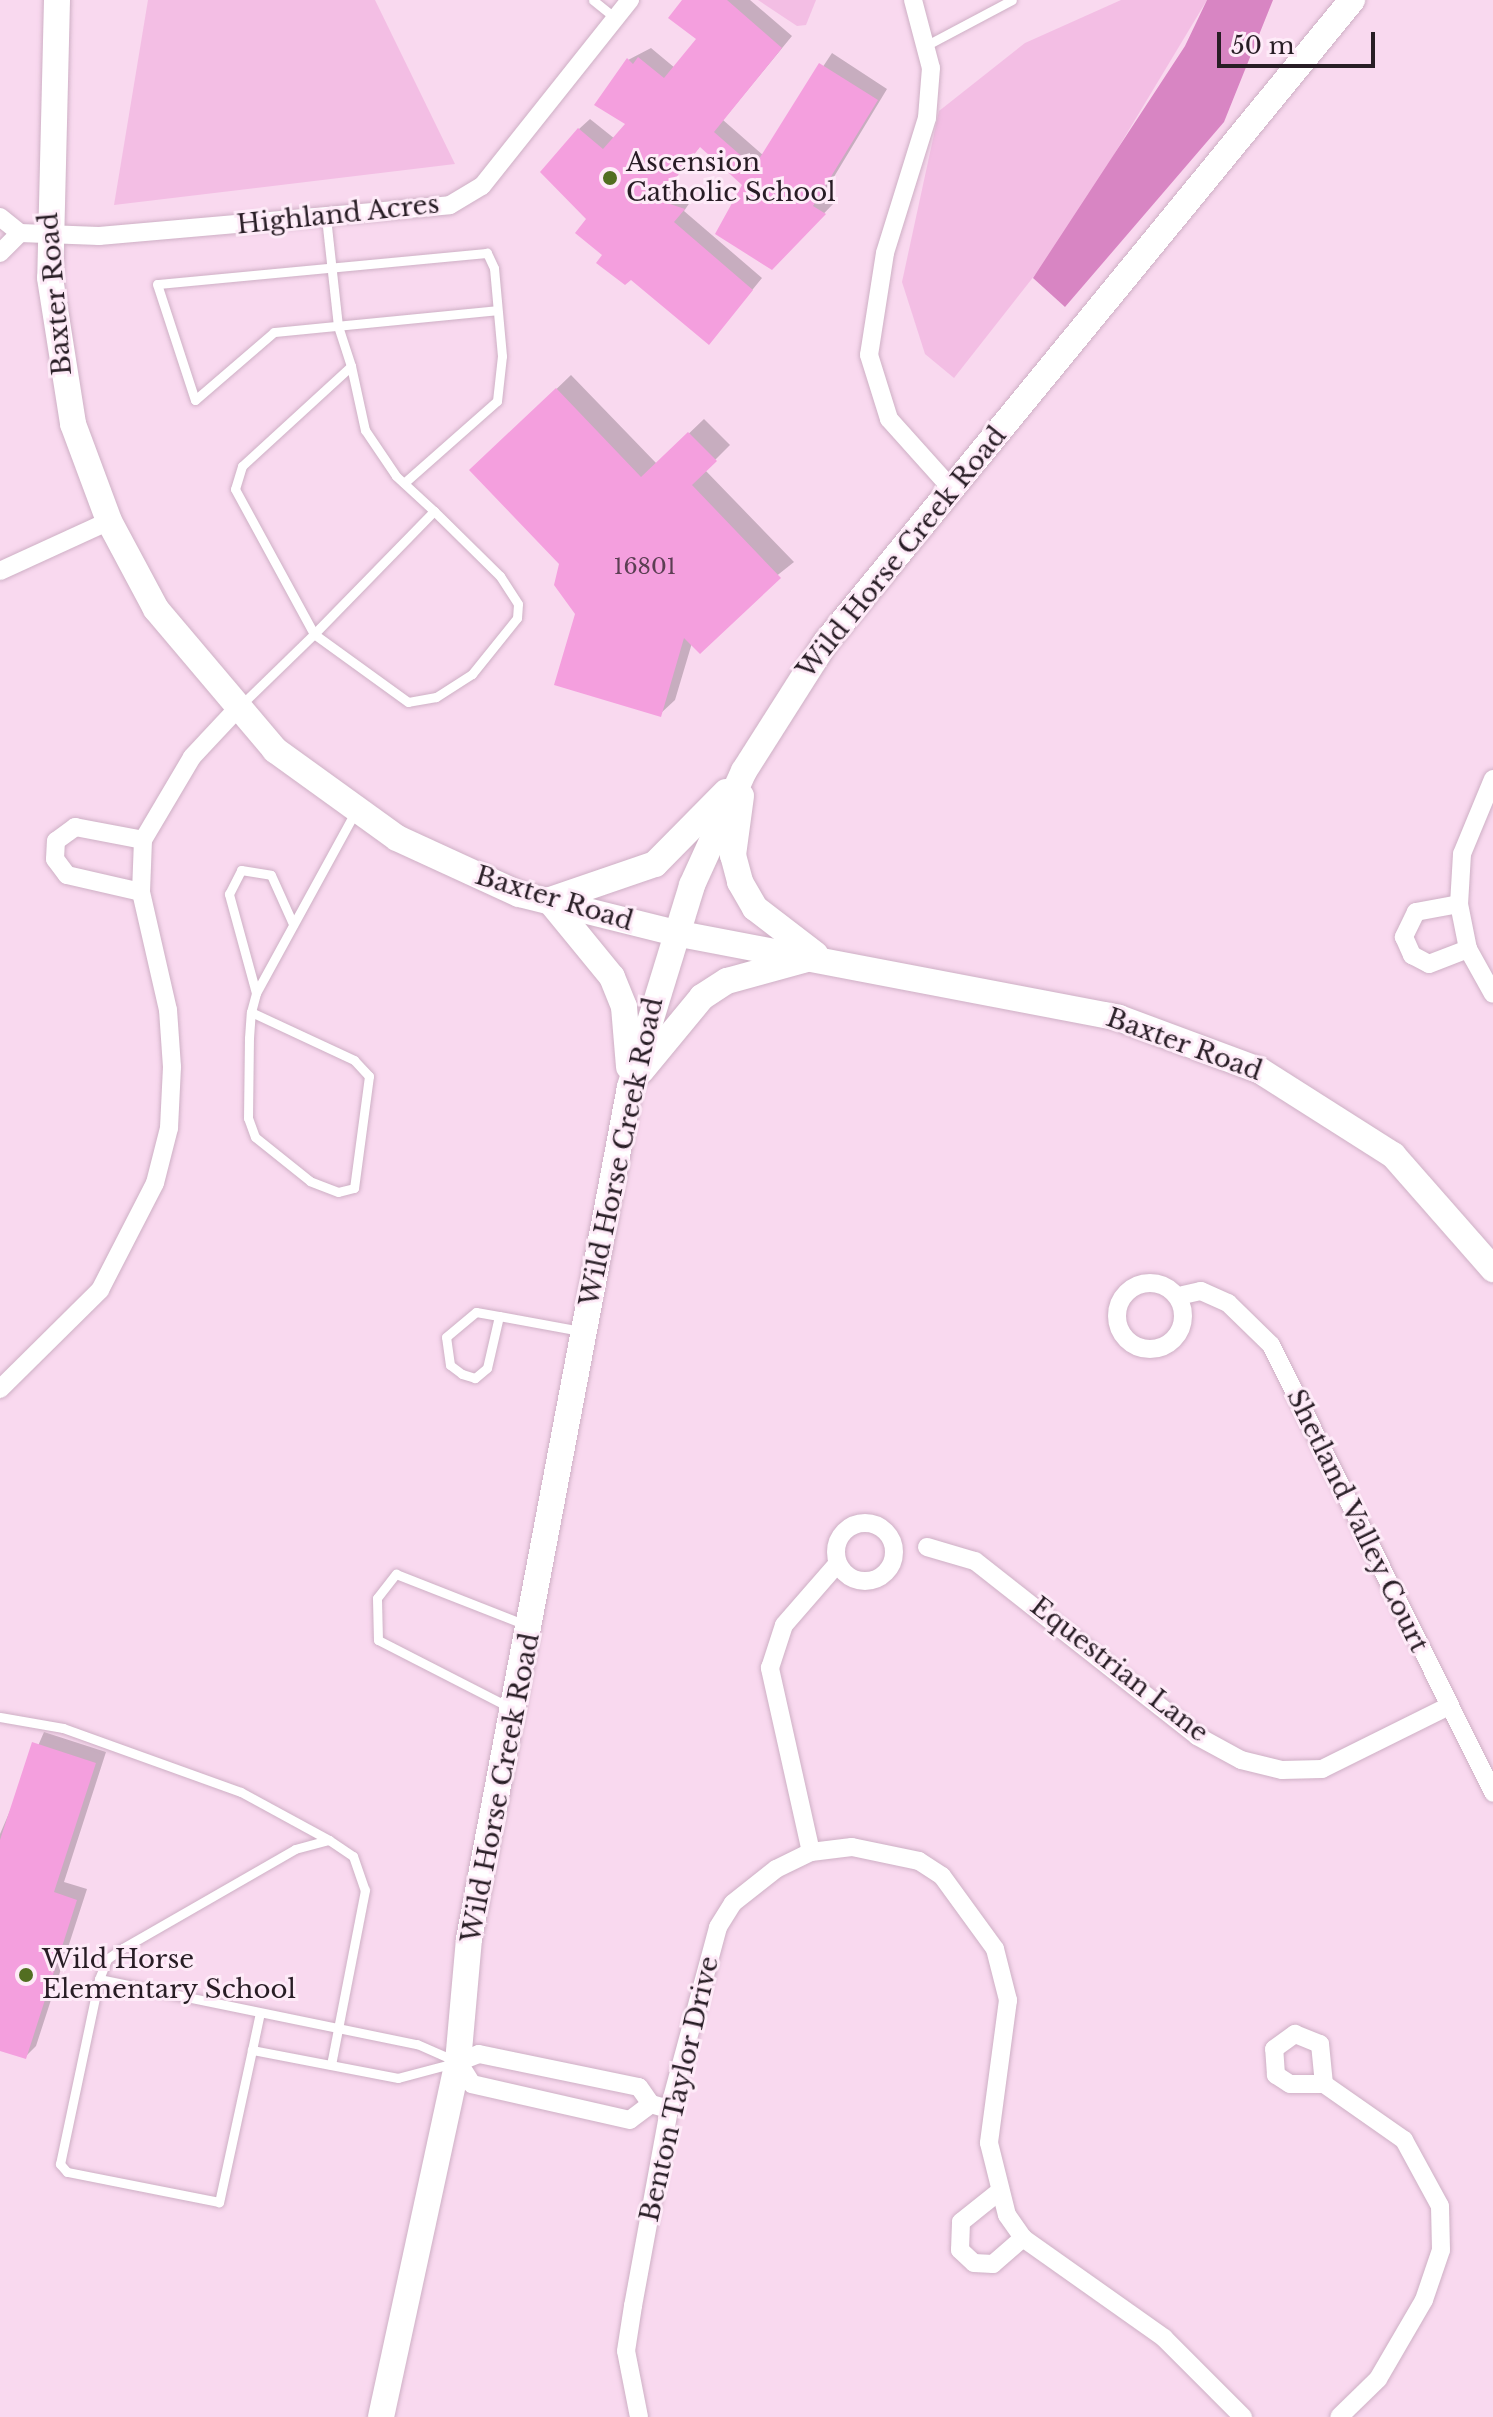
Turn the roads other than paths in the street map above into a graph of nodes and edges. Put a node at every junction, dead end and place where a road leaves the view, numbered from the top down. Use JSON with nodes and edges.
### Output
{"nodes":[{"id":1,"x":57,"y":0,"type":"edge"},
{"id":2,"x":593,"y":0,"type":"edge"},
{"id":3,"x":630,"y":0,"type":"edge"},
{"id":4,"x":913,"y":0,"type":"edge"},
{"id":5,"x":1012,"y":0,"type":"edge"},
{"id":6,"x":1352,"y":0,"type":"edge"},
{"id":7,"x":615,"y":18,"type":"junction"},
{"id":8,"x":927,"y":45,"type":"junction"},
{"id":9,"x":0,"y":217,"type":"edge"},
{"id":10,"x":326,"y":218,"type":"junction"},
{"id":11,"x":20,"y":233,"type":"junction"},
{"id":12,"x":49,"y":234,"type":"junction"},
{"id":13,"x":0,"y":253,"type":"edge"},
{"id":14,"x":332,"y":270,"type":"junction"},
{"id":15,"x":497,"y":310,"type":"junction"},
{"id":16,"x":338,"y":326,"type":"junction"},
{"id":17,"x":351,"y":366,"type":"junction"},
{"id":18,"x":404,"y":483,"type":"junction"},
{"id":19,"x":951,"y":488,"type":"junction"},
{"id":20,"x":434,"y":511,"type":"junction"},
{"id":21,"x":109,"y":521,"type":"junction"},
{"id":22,"x":0,"y":571,"type":"edge"},
{"id":23,"x":314,"y":634,"type":"junction"},
{"id":24,"x":236,"y":710,"type":"junction"},
{"id":25,"x":744,"y":771,"type":"junction"},
{"id":26,"x":1493,"y":779,"type":"edge"},
{"id":27,"x":355,"y":812,"type":"junction"},
{"id":28,"x":143,"y":840,"type":"junction"},
{"id":29,"x":141,"y":892,"type":"junction"},
{"id":30,"x":549,"y":900,"type":"junction"},
{"id":31,"x":1459,"y":904,"type":"junction"},
{"id":32,"x":293,"y":924,"type":"junction"},
{"id":33,"x":675,"y":933,"type":"junction"},
{"id":34,"x":1468,"y":949,"type":"junction"},
{"id":35,"x":818,"y":956,"type":"junction"},
{"id":36,"x":256,"y":993,"type":"junction"},
{"id":37,"x":1493,"y":994,"type":"edge"},
{"id":38,"x":251,"y":1012,"type":"junction"},
{"id":39,"x":630,"y":1087,"type":"junction"},
{"id":40,"x":1493,"y":1269,"type":"edge"},
{"id":41,"x":1183,"y":1295,"type":"dead end"},
{"id":42,"x":499,"y":1316,"type":"junction"},
{"id":43,"x":585,"y":1332,"type":"junction"},
{"id":44,"x":0,"y":1389,"type":"edge"},
{"id":45,"x":894,"y":1547,"type":"junction"},
{"id":46,"x":838,"y":1563,"type":"junction"},
{"id":47,"x":533,"y":1627,"type":"junction"},
{"id":48,"x":1447,"y":1707,"type":"junction"},
{"id":49,"x":516,"y":1711,"type":"junction"},
{"id":50,"x":0,"y":1717,"type":"edge"},
{"id":51,"x":1493,"y":1793,"type":"edge"},
{"id":52,"x":329,"y":1840,"type":"junction"},
{"id":53,"x":811,"y":1852,"type":"junction"},
{"id":54,"x":99,"y":1979,"type":"junction"},
{"id":55,"x":260,"y":2013,"type":"junction"},
{"id":56,"x":338,"y":2028,"type":"junction"},
{"id":57,"x":252,"y":2050,"type":"junction"},
{"id":58,"x":458,"y":2062,"type":"junction"},
{"id":59,"x":331,"y":2065,"type":"junction"},
{"id":60,"x":1324,"y":2084,"type":"dead end"},
{"id":61,"x":660,"y":2107,"type":"junction"},
{"id":62,"x":996,"y":2194,"type":"junction"},
{"id":63,"x":1023,"y":2238,"type":"junction"},
{"id":64,"x":381,"y":2417,"type":"edge"},
{"id":65,"x":639,"y":2417,"type":"edge"},
{"id":66,"x":1243,"y":2417,"type":"edge"},
{"id":67,"x":1339,"y":2417,"type":"edge"}],
"edges":[{"from":1,"to":12,"type":"main road","name":"Baxter Road"},
{"from":2,"to":7,"type":"lane"},
{"from":3,"to":7,"type":"street","name":"Highland Acres"},
{"from":4,"to":8,"type":"street"},
{"from":5,"to":8,"type":"lane"},
{"from":6,"to":19,"type":"main road","name":"Wild Horse Creek Road"},
{"from":7,"to":10,"type":"street","name":"Highland Acres"},
{"from":8,"to":19,"type":"street"},
{"from":9,"to":11,"type":"street"},
{"from":10,"to":12,"type":"street","name":"Highland Acres"},
{"from":10,"to":14,"type":"lane"},
{"from":11,"to":12,"type":"street","name":"Highland Acres"},
{"from":11,"to":13,"type":"street"},
{"from":12,"to":21,"type":"main road","name":"Baxter Road"},
{"from":14,"to":15,"type":"lane"},
{"from":14,"to":16,"type":"lane"},
{"from":14,"to":16,"type":"lane"},
{"from":15,"to":16,"type":"lane"},
{"from":15,"to":18,"type":"lane"},
{"from":16,"to":17,"type":"lane"},
{"from":17,"to":18,"type":"lane"},
{"from":17,"to":23,"type":"lane"},
{"from":18,"to":20,"type":"lane"},
{"from":19,"to":25,"type":"main road","name":"Wild Horse Creek Road"},
{"from":20,"to":23,"type":"lane"},
{"from":20,"to":23,"type":"lane"},
{"from":21,"to":22,"type":"street"},
{"from":21,"to":24,"type":"main road","name":"Baxter Road"},
{"from":23,"to":24,"type":"lane"},
{"from":24,"to":27,"type":"main road","name":"Baxter Road"},
{"from":24,"to":28,"type":"street"},
{"from":25,"to":30,"type":"main road"},
{"from":25,"to":33,"type":"main road","name":"Wild Horse Creek Road"},
{"from":25,"to":35,"type":"main road"},
{"from":26,"to":31,"type":"street"},
{"from":27,"to":30,"type":"main road","name":"Baxter Road"},
{"from":27,"to":32,"type":"lane"},
{"from":28,"to":29,"type":"street"},
{"from":28,"to":29,"type":"street"},
{"from":29,"to":44,"type":"street"},
{"from":30,"to":33,"type":"main road","name":"Baxter Road"},
{"from":30,"to":39,"type":"main road"},
{"from":31,"to":34,"type":"street"},
{"from":31,"to":34,"type":"street"},
{"from":32,"to":36,"type":"lane"},
{"from":32,"to":36,"type":"lane"},
{"from":33,"to":35,"type":"main road","name":"Baxter Road"},
{"from":33,"to":39,"type":"main road","name":"Wild Horse Creek Road"},
{"from":34,"to":37,"type":"street"},
{"from":35,"to":39,"type":"main road"},
{"from":35,"to":40,"type":"main road","name":"Baxter Road"},
{"from":36,"to":38,"type":"lane"},
{"from":38,"to":38,"type":"lane"},
{"from":39,"to":43,"type":"main road","name":"Wild Horse Creek Road"},
{"from":41,"to":48,"type":"street","name":"Shetland Valley Court"},
{"from":42,"to":42,"type":"lane"},
{"from":42,"to":43,"type":"lane"},
{"from":43,"to":47,"type":"main road","name":"Wild Horse Creek Road"},
{"from":45,"to":46,"type":"street"},
{"from":45,"to":46,"type":"street"},
{"from":45,"to":48,"type":"street","name":"Equestrian Lane"},
{"from":46,"to":53,"type":"street"},
{"from":47,"to":49,"type":"main road","name":"Wild Horse Creek Road"},
{"from":47,"to":49,"type":"lane"},
{"from":48,"to":51,"type":"street","name":"Shetland Valley Court"},
{"from":49,"to":58,"type":"main road","name":"Wild Horse Creek Road"},
{"from":50,"to":52,"type":"lane"},
{"from":52,"to":54,"type":"lane"},
{"from":52,"to":56,"type":"lane"},
{"from":53,"to":61,"type":"street","name":"Benton Taylor Drive"},
{"from":53,"to":62,"type":"street","name":"Benton Taylor Drive"},
{"from":54,"to":55,"type":"lane"},
{"from":54,"to":57,"type":"lane"},
{"from":55,"to":56,"type":"lane"},
{"from":55,"to":57,"type":"lane"},
{"from":56,"to":58,"type":"lane"},
{"from":56,"to":59,"type":"lane"},
{"from":57,"to":59,"type":"lane"},
{"from":58,"to":59,"type":"lane"},
{"from":58,"to":61,"type":"street"},
{"from":58,"to":61,"type":"street"},
{"from":58,"to":64,"type":"main road","name":"Wild Horse Creek Road"},
{"from":60,"to":67,"type":"street"},
{"from":61,"to":65,"type":"street","name":"Benton Taylor Drive"},
{"from":62,"to":63,"type":"street","name":"Benton Taylor Drive"},
{"from":62,"to":63,"type":"street"},
{"from":63,"to":66,"type":"street","name":"Benton Taylor Drive"}]}
